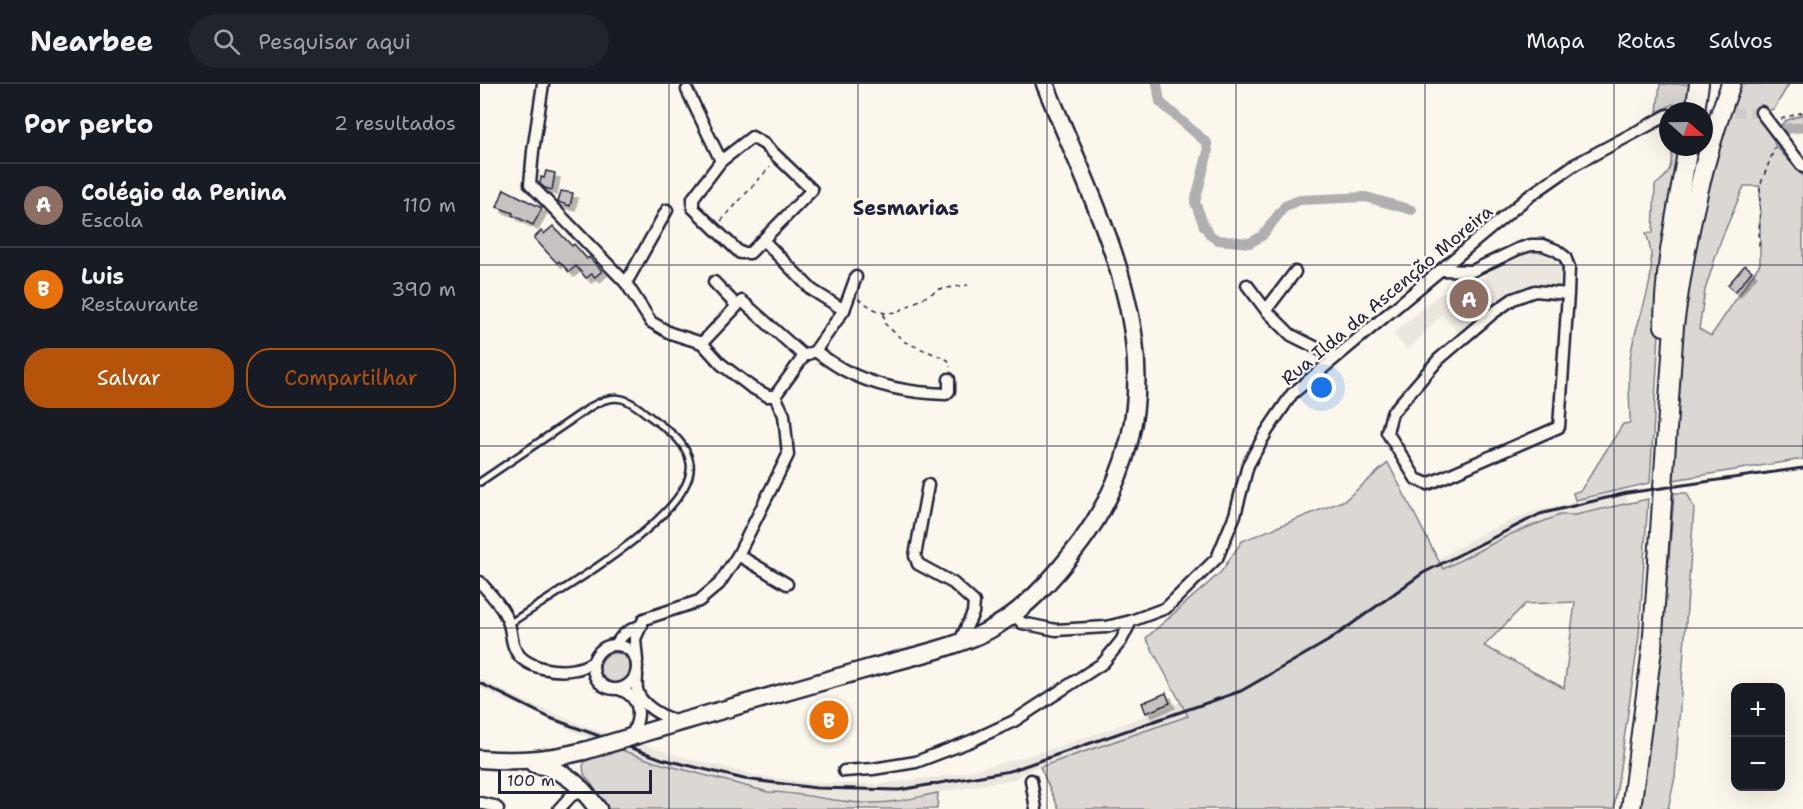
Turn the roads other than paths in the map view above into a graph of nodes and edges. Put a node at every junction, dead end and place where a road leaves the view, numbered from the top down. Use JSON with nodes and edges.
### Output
{"nodes":[{"id":1,"x":543,"y":84,"type":"edge"},
{"id":2,"x":1045,"y":84,"type":"edge"},
{"id":3,"x":1699,"y":84,"type":"edge"},
{"id":4,"x":1722,"y":84,"type":"edge"},
{"id":5,"x":1732,"y":84,"type":"edge"},
{"id":6,"x":687,"y":90,"type":"dead end"},
{"id":7,"x":1696,"y":102,"type":"edge"},
{"id":8,"x":1713,"y":110,"type":"edge"},
{"id":9,"x":1761,"y":112,"type":"dead end"},
{"id":10,"x":1659,"y":120,"type":"edge"},
{"id":11,"x":1686,"y":156,"type":"edge"},
{"id":12,"x":1698,"y":156,"type":"edge"},
{"id":13,"x":721,"y":161,"type":"junction"},
{"id":14,"x":1803,"y":167,"type":"edge"},
{"id":15,"x":667,"y":210,"type":"dead end"},
{"id":16,"x":763,"y":240,"type":"junction"},
{"id":17,"x":1441,"y":270,"type":"junction"},
{"id":18,"x":1295,"y":272,"type":"dead end"},
{"id":19,"x":856,"y":277,"type":"dead end"},
{"id":20,"x":714,"y":282,"type":"dead end"},
{"id":21,"x":626,"y":283,"type":"junction"},
{"id":22,"x":1247,"y":285,"type":"dead end"},
{"id":23,"x":1568,"y":294,"type":"junction"},
{"id":24,"x":742,"y":301,"type":"junction"},
{"id":25,"x":844,"y":310,"type":"junction"},
{"id":26,"x":1266,"y":310,"type":"junction"},
{"id":27,"x":702,"y":343,"type":"junction"},
{"id":28,"x":815,"y":351,"type":"junction"},
{"id":29,"x":1664,"y":354,"type":"junction"},
{"id":30,"x":804,"y":356,"type":"junction"},
{"id":31,"x":1335,"y":357,"type":"junction"},
{"id":32,"x":949,"y":379,"type":"road end"},
{"id":33,"x":775,"y":396,"type":"junction"},
{"id":34,"x":480,"y":482,"type":"edge"},
{"id":35,"x":928,"y":485,"type":"dead end"},
{"id":36,"x":738,"y":555,"type":"junction"},
{"id":37,"x":480,"y":582,"type":"edge"},
{"id":38,"x":787,"y":584,"type":"dead end"},
{"id":39,"x":1013,"y":613,"type":"junction"},
{"id":40,"x":1131,"y":621,"type":"junction"},
{"id":41,"x":509,"y":624,"type":"junction"},
{"id":42,"x":642,"y":625,"type":"junction"},
{"id":43,"x":959,"y":643,"type":"junction"},
{"id":44,"x":616,"y":645,"type":"junction"},
{"id":45,"x":637,"y":661,"type":"junction"},
{"id":46,"x":593,"y":662,"type":"junction"},
{"id":47,"x":575,"y":669,"type":"junction"},
{"id":48,"x":637,"y":674,"type":"junction"},
{"id":49,"x":603,"y":686,"type":"junction"},
{"id":50,"x":620,"y":689,"type":"junction"},
{"id":51,"x":643,"y":707,"type":"junction"},
{"id":52,"x":678,"y":723,"type":"junction"},
{"id":53,"x":649,"y":731,"type":"junction"},
{"id":54,"x":631,"y":737,"type":"junction"},
{"id":55,"x":584,"y":751,"type":"junction"},
{"id":56,"x":480,"y":759,"type":"edge"},
{"id":57,"x":555,"y":764,"type":"junction"},
{"id":58,"x":844,"y":771,"type":"dead end"},
{"id":59,"x":1031,"y":780,"type":"dead end"},
{"id":60,"x":580,"y":783,"type":"junction"},
{"id":61,"x":480,"y":803,"type":"edge"},
{"id":62,"x":498,"y":809,"type":"edge"},
{"id":63,"x":559,"y":809,"type":"edge"},
{"id":64,"x":598,"y":809,"type":"edge"},
{"id":65,"x":1036,"y":809,"type":"edge"},
{"id":66,"x":1622,"y":809,"type":"edge"},
{"id":67,"x":1631,"y":809,"type":"edge"}],
"edges":[{"from":1,"to":21,"type":"street"},
{"from":2,"to":39,"type":"main road"},
{"from":3,"to":7,"type":"main road"},
{"from":4,"to":8,"type":"main road"},
{"from":5,"to":67,"type":"main road"},
{"from":6,"to":13,"type":"street"},
{"from":9,"to":14,"type":"street"},
{"from":10,"to":17,"type":"street","name":"Rua Ilda da Ascenção Moreira"},
{"from":11,"to":29,"type":"main road"},
{"from":12,"to":29,"type":"main road"},
{"from":13,"to":16,"type":"street"},
{"from":13,"to":16,"type":"street"},
{"from":15,"to":21,"type":"street"},
{"from":16,"to":25,"type":"street"},
{"from":17,"to":23,"type":"street"},
{"from":17,"to":31,"type":"street","name":"Rua Ilda da Ascenção Moreira"},
{"from":18,"to":26,"type":"street"},
{"from":19,"to":25,"type":"street"},
{"from":20,"to":24,"type":"street"},
{"from":21,"to":27,"type":"street"},
{"from":22,"to":26,"type":"street"},
{"from":23,"to":23,"type":"street"},
{"from":24,"to":27,"type":"street"},
{"from":24,"to":30,"type":"street"},
{"from":25,"to":28,"type":"street"},
{"from":26,"to":31,"type":"street"},
{"from":27,"to":33,"type":"street"},
{"from":28,"to":30,"type":"street"},
{"from":28,"to":32,"type":"street"},
{"from":29,"to":66,"type":"main road"},
{"from":30,"to":33,"type":"street"},
{"from":31,"to":40,"type":"street","name":"Rua Ilda da Ascenção Moreira"},
{"from":33,"to":36,"type":"street"},
{"from":34,"to":41,"type":"lane"},
{"from":35,"to":43,"type":"street"},
{"from":36,"to":38,"type":"street"},
{"from":36,"to":42,"type":"street"},
{"from":37,"to":41,"type":"street"},
{"from":39,"to":40,"type":"street","name":"Rua Ilda da Ascenção Moreira"},
{"from":39,"to":43,"type":"main road"},
{"from":40,"to":58,"type":"street"},
{"from":41,"to":47,"type":"street"},
{"from":42,"to":44,"type":"street"},
{"from":42,"to":45,"type":"street"},
{"from":43,"to":52,"type":"main road"},
{"from":44,"to":45,"type":"street"},
{"from":44,"to":46,"type":"street"},
{"from":45,"to":48,"type":"street"},
{"from":46,"to":47,"type":"street"},
{"from":46,"to":49,"type":"street"},
{"from":47,"to":49,"type":"street"},
{"from":48,"to":50,"type":"street"},
{"from":48,"to":51,"type":"street"},
{"from":49,"to":50,"type":"street"},
{"from":50,"to":51,"type":"street"},
{"from":51,"to":52,"type":"street"},
{"from":51,"to":53,"type":"street"},
{"from":51,"to":54,"type":"street"},
{"from":52,"to":53,"type":"main road"},
{"from":53,"to":54,"type":"main road"},
{"from":54,"to":55,"type":"main road","bridge":true},
{"from":55,"to":57,"type":"main road"},
{"from":55,"to":60,"type":"main road"},
{"from":56,"to":57,"type":"main road"},
{"from":57,"to":60,"type":"main road"},
{"from":59,"to":65,"type":"street"},
{"from":60,"to":63,"type":"street"},
{"from":60,"to":64,"type":"main road"},
{"from":61,"to":62,"type":"street"}]}
